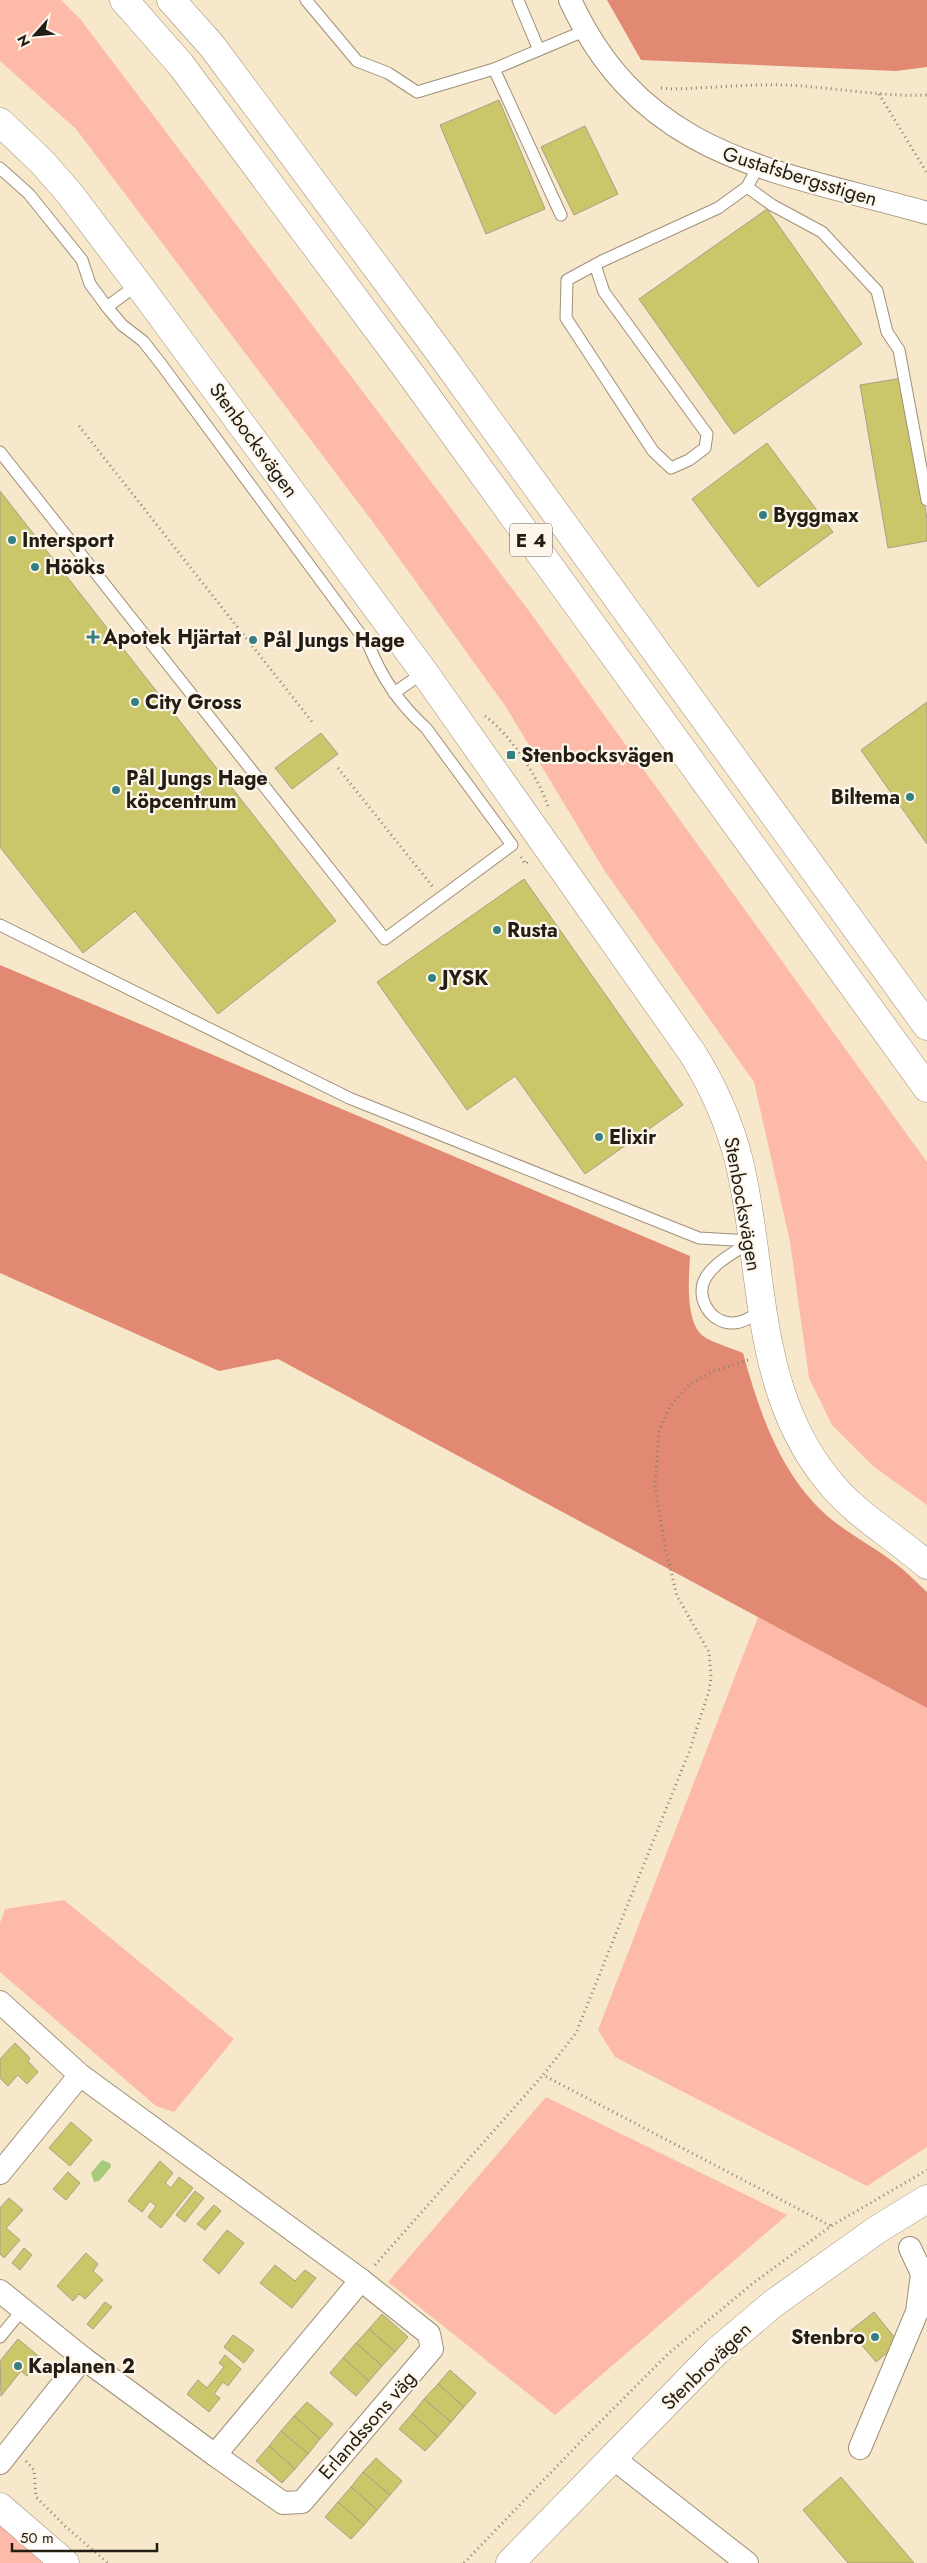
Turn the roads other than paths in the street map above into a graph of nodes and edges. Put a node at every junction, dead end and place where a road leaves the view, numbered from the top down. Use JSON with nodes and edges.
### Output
{"nodes":[{"id":1,"x":124,"y":0,"type":"edge"},
{"id":2,"x":171,"y":0,"type":"edge"},
{"id":3,"x":306,"y":0,"type":"edge"},
{"id":4,"x":518,"y":0,"type":"edge"},
{"id":5,"x":570,"y":0,"type":"edge"},
{"id":6,"x":584,"y":31,"type":"junction"},
{"id":7,"x":539,"y":50,"type":"junction"},
{"id":8,"x":494,"y":70,"type":"junction"},
{"id":9,"x":0,"y":122,"type":"edge"},
{"id":10,"x":758,"y":167,"type":"junction"},
{"id":11,"x":0,"y":168,"type":"edge"},
{"id":12,"x":748,"y":188,"type":"junction"},
{"id":13,"x":922,"y":211,"type":"edge"},
{"id":14,"x":561,"y":215,"type":"dead end"},
{"id":15,"x":595,"y":265,"type":"junction"},
{"id":16,"x":138,"y":284,"type":"junction"},
{"id":17,"x":107,"y":307,"type":"junction"},
{"id":18,"x":0,"y":452,"type":"edge"},
{"id":19,"x":927,"y":500,"type":"edge"},
{"id":20,"x":424,"y":672,"type":"junction"},
{"id":21,"x":394,"y":693,"type":"junction"},
{"id":22,"x":0,"y":925,"type":"edge"},
{"id":23,"x":927,"y":1026,"type":"edge"},
{"id":24,"x":927,"y":1088,"type":"edge"},
{"id":25,"x":751,"y":1242,"type":"junction"},
{"id":26,"x":761,"y":1311,"type":"junction"},
{"id":27,"x":927,"y":1565,"type":"edge"},
{"id":28,"x":0,"y":2002,"type":"edge"},
{"id":29,"x":80,"y":2075,"type":"junction"},
{"id":30,"x":0,"y":2173,"type":"edge"},
{"id":31,"x":927,"y":2199,"type":"edge"},
{"id":32,"x":878,"y":2229,"type":"junction"},
{"id":33,"x":918,"y":2253,"type":"edge"},
{"id":34,"x":361,"y":2280,"type":"junction"},
{"id":35,"x":0,"y":2291,"type":"edge"},
{"id":36,"x":23,"y":2309,"type":"junction"},
{"id":37,"x":0,"y":2337,"type":"edge"},
{"id":38,"x":83,"y":2358,"type":"junction"},
{"id":39,"x":860,"y":2448,"type":"dead end"},
{"id":40,"x":7,"y":2455,"type":"edge"},
{"id":41,"x":215,"y":2455,"type":"junction"},
{"id":42,"x":613,"y":2458,"type":"junction"},
{"id":43,"x":0,"y":2507,"type":"edge"},
{"id":44,"x":65,"y":2563,"type":"edge"},
{"id":45,"x":510,"y":2563,"type":"edge"},
{"id":46,"x":747,"y":2563,"type":"edge"}],
"edges":[{"from":1,"to":24,"type":"main road","number":"E 4"},
{"from":2,"to":23,"type":"main road","number":"E 4"},
{"from":3,"to":8,"type":"lane"},
{"from":4,"to":7,"type":"lane"},
{"from":5,"to":6,"type":"street","name":"Gustafsbergsstigen"},
{"from":6,"to":7,"type":"lane"},
{"from":6,"to":10,"type":"street","name":"Gustafsbergsstigen"},
{"from":7,"to":8,"type":"lane"},
{"from":8,"to":14,"type":"lane"},
{"from":9,"to":16,"type":"main road","name":"Stenbocksvägen"},
{"from":10,"to":12,"type":"lane"},
{"from":10,"to":13,"type":"street","name":"Gustafsbergsstigen"},
{"from":11,"to":17,"type":"lane"},
{"from":12,"to":15,"type":"lane"},
{"from":12,"to":19,"type":"lane"},
{"from":15,"to":15,"type":"lane"},
{"from":16,"to":17,"type":"lane"},
{"from":16,"to":20,"type":"main road","name":"Stenbocksvägen"},
{"from":17,"to":21,"type":"lane"},
{"from":18,"to":21,"type":"lane"},
{"from":20,"to":21,"type":"lane"},
{"from":20,"to":25,"type":"main road","name":"Stenbocksvägen"},
{"from":22,"to":25,"type":"lane"},
{"from":25,"to":26,"type":"main road","name":"Stenbocksvägen"},
{"from":25,"to":26,"type":"lane"},
{"from":26,"to":27,"type":"main road","name":"Stenbocksvägen"},
{"from":28,"to":29,"type":"street","name":"Erlandssons väg"},
{"from":29,"to":30,"type":"street"},
{"from":29,"to":34,"type":"street","name":"Erlandssons väg"},
{"from":31,"to":32,"type":"main road","name":"Stenbrovägen"},
{"from":32,"to":33,"type":"street"},
{"from":32,"to":42,"type":"main road","name":"Stenbrovägen"},
{"from":33,"to":39,"type":"street"},
{"from":34,"to":41,"type":"street"},
{"from":34,"to":41,"type":"street","name":"Erlandssons väg"},
{"from":35,"to":36,"type":"street","name":"Erlandssons väg"},
{"from":36,"to":37,"type":"lane"},
{"from":36,"to":38,"type":"street","name":"Erlandssons väg"},
{"from":38,"to":40,"type":"street"},
{"from":38,"to":41,"type":"street","name":"Erlandssons väg"},
{"from":42,"to":45,"type":"main road","name":"Stenbrovägen"},
{"from":42,"to":46,"type":"street"},
{"from":43,"to":44,"type":"main road"}]}
